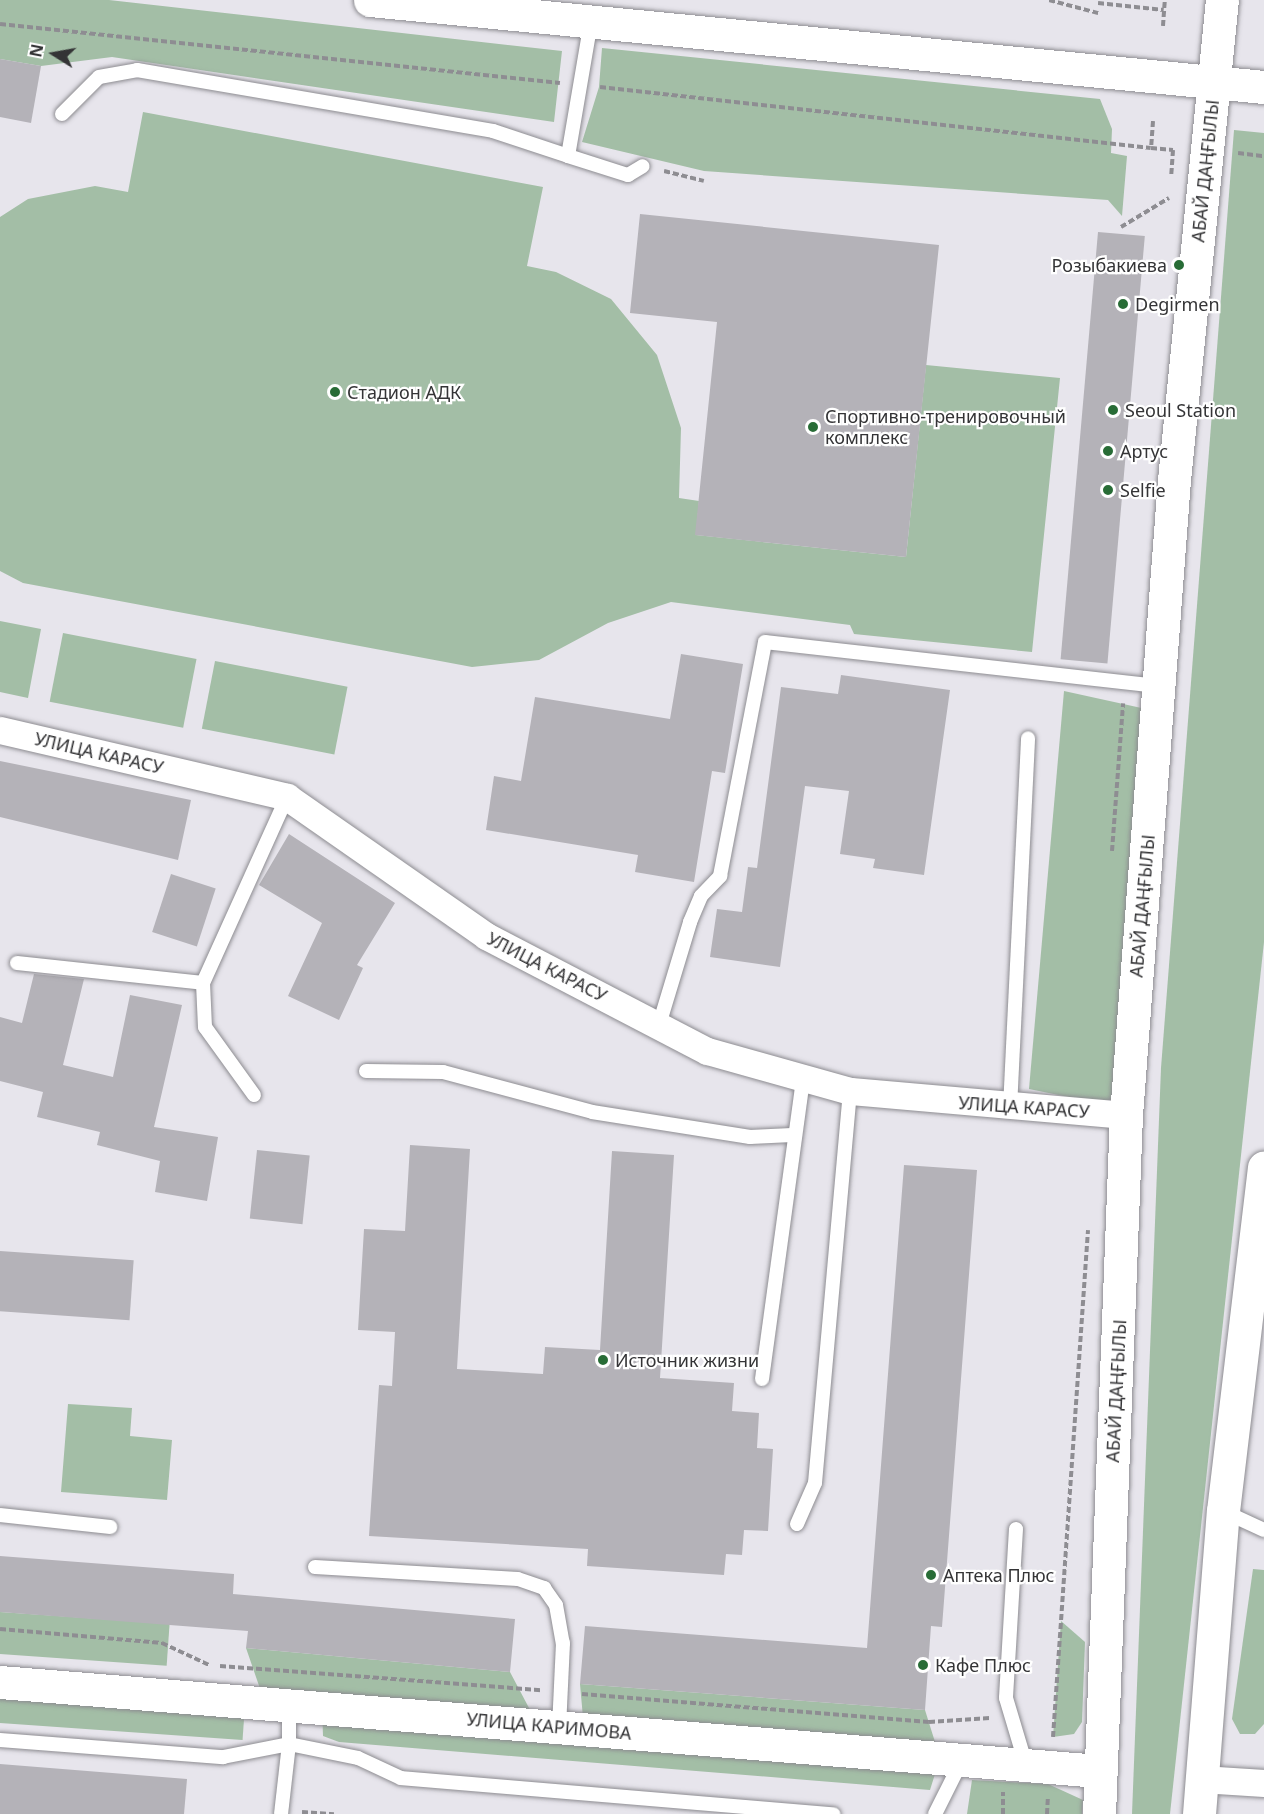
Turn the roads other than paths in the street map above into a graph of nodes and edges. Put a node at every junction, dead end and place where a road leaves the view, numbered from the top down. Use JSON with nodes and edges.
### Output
{"nodes":[{"id":1,"x":370,"y":0,"type":"edge"},
{"id":2,"x":1222,"y":0,"type":"edge"},
{"id":3,"x":591,"y":21,"type":"junction"},
{"id":4,"x":1215,"y":83,"type":"junction"},
{"id":5,"x":1264,"y":87,"type":"edge"},
{"id":6,"x":62,"y":114,"type":"dead end"},
{"id":7,"x":568,"y":156,"type":"junction"},
{"id":8,"x":644,"y":166,"type":"road end"},
{"id":9,"x":1160,"y":686,"type":"junction"},
{"id":10,"x":0,"y":730,"type":"edge"},
{"id":11,"x":1028,"y":738,"type":"dead end"},
{"id":12,"x":287,"y":797,"type":"junction"},
{"id":13,"x":17,"y":963,"type":"dead end"},
{"id":14,"x":203,"y":983,"type":"junction"},
{"id":15,"x":659,"y":1025,"type":"junction"},
{"id":16,"x":366,"y":1071,"type":"dead end"},
{"id":17,"x":803,"y":1078,"type":"junction"},
{"id":18,"x":850,"y":1091,"type":"junction"},
{"id":19,"x":254,"y":1095,"type":"dead end"},
{"id":20,"x":1010,"y":1108,"type":"junction"},
{"id":21,"x":1126,"y":1115,"type":"junction"},
{"id":22,"x":792,"y":1135,"type":"junction"},
{"id":23,"x":1264,"y":1167,"type":"edge"},
{"id":24,"x":1258,"y":1273,"type":"edge"},
{"id":25,"x":762,"y":1379,"type":"dead end"},
{"id":26,"x":1223,"y":1511,"type":"junction"},
{"id":27,"x":0,"y":1515,"type":"edge"},
{"id":28,"x":797,"y":1524,"type":"dead end"},
{"id":29,"x":110,"y":1527,"type":"dead end"},
{"id":30,"x":1016,"y":1529,"type":"dead end"},
{"id":31,"x":1264,"y":1530,"type":"edge"},
{"id":32,"x":315,"y":1567,"type":"dead end"},
{"id":33,"x":0,"y":1682,"type":"edge"},
{"id":34,"x":289,"y":1705,"type":"junction"},
{"id":35,"x":559,"y":1727,"type":"junction"},
{"id":36,"x":0,"y":1740,"type":"edge"},
{"id":37,"x":289,"y":1744,"type":"junction"},
{"id":38,"x":962,"y":1760,"type":"junction"},
{"id":39,"x":1099,"y":1771,"type":"junction"},
{"id":40,"x":1015,"y":1774,"type":"junction"},
{"id":41,"x":1201,"y":1779,"type":"junction"},
{"id":42,"x":1264,"y":1783,"type":"edge"},
{"id":43,"x":282,"y":1812,"type":"edge"},
{"id":44,"x":834,"y":1814,"type":"edge"},
{"id":45,"x":935,"y":1814,"type":"edge"},
{"id":46,"x":1099,"y":1814,"type":"edge"},
{"id":47,"x":1199,"y":1814,"type":"edge"}],
"edges":[{"from":1,"to":3,"type":"main road"},
{"from":2,"to":4,"type":"main road","name":"АБАЙ ДАҢҒЫЛЫ"},
{"from":3,"to":4,"type":"main road"},
{"from":3,"to":7,"type":"lane"},
{"from":4,"to":5,"type":"main road"},
{"from":4,"to":9,"type":"main road","name":"АБАЙ ДАҢҒЫЛЫ"},
{"from":6,"to":7,"type":"lane"},
{"from":7,"to":8,"type":"lane"},
{"from":9,"to":15,"type":"lane"},
{"from":9,"to":21,"type":"main road","name":"АБАЙ ДАҢҒЫЛЫ"},
{"from":10,"to":12,"type":"street","name":"УЛИЦА КАРАСУ"},
{"from":11,"to":20,"type":"lane"},
{"from":12,"to":14,"type":"lane"},
{"from":12,"to":15,"type":"street","name":"УЛИЦА КАРАСУ"},
{"from":13,"to":14,"type":"lane"},
{"from":14,"to":19,"type":"lane"},
{"from":15,"to":17,"type":"street","name":"УЛИЦА КАРАСУ"},
{"from":16,"to":22,"type":"lane"},
{"from":17,"to":18,"type":"street","name":"УЛИЦА КАРАСУ"},
{"from":17,"to":22,"type":"lane"},
{"from":18,"to":20,"type":"street","name":"УЛИЦА КАРАСУ"},
{"from":18,"to":28,"type":"lane"},
{"from":20,"to":21,"type":"street","name":"УЛИЦА КАРАСУ"},
{"from":21,"to":39,"type":"main road","name":"АБАЙ ДАҢҒЫЛЫ"},
{"from":22,"to":25,"type":"lane"},
{"from":23,"to":24,"type":"main road"},
{"from":24,"to":26,"type":"main road"},
{"from":26,"to":31,"type":"lane"},
{"from":26,"to":41,"type":"main road"},
{"from":27,"to":29,"type":"lane"},
{"from":30,"to":40,"type":"lane"},
{"from":32,"to":35,"type":"lane"},
{"from":33,"to":34,"type":"main road","name":"УЛИЦА КАРИМОВА"},
{"from":34,"to":35,"type":"main road","name":"УЛИЦА КАРИМОВА"},
{"from":34,"to":37,"type":"lane"},
{"from":35,"to":38,"type":"main road","name":"УЛИЦА КАРИМОВА"},
{"from":36,"to":37,"type":"lane"},
{"from":37,"to":43,"type":"lane"},
{"from":37,"to":44,"type":"lane"},
{"from":38,"to":40,"type":"main road","name":"УЛИЦА КАРИМОВА"},
{"from":38,"to":45,"type":"lane"},
{"from":39,"to":40,"type":"main road","name":"УЛИЦА КАРИМОВА"},
{"from":39,"to":46,"type":"main road","name":"АБАЙ ДАҢҒЫЛЫ"},
{"from":41,"to":42,"type":"street"},
{"from":41,"to":47,"type":"main road"}]}
